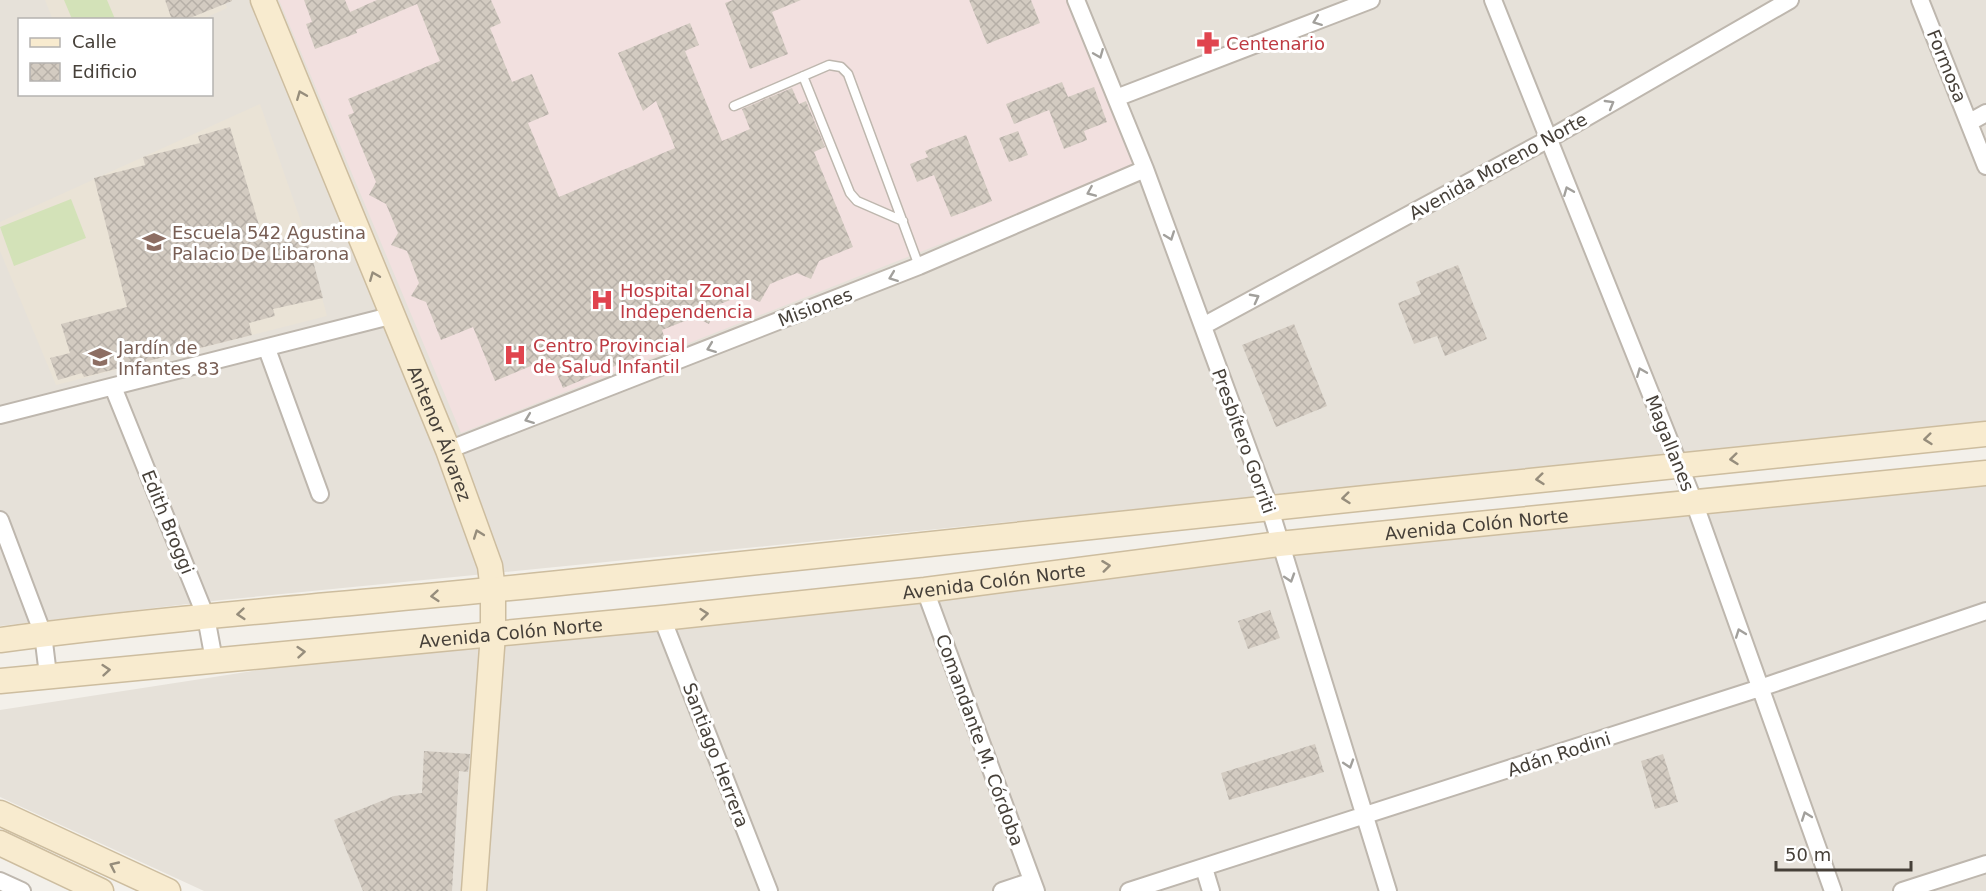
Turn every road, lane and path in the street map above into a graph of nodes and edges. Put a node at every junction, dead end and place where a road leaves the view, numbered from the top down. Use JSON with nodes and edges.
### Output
{"nodes":[{"id":1,"x":263,"y":0,"type":"edge"},
{"id":2,"x":1077,"y":0,"type":"edge"},
{"id":3,"x":1371,"y":0,"type":"edge"},
{"id":4,"x":1493,"y":0,"type":"edge"},
{"id":5,"x":1790,"y":0,"type":"edge"},
{"id":6,"x":1920,"y":0,"type":"edge"},
{"id":7,"x":803,"y":76,"type":"junction"},
{"id":8,"x":1116,"y":98,"type":"junction"},
{"id":9,"x":734,"y":106,"type":"dead end"},
{"id":10,"x":1986,"y":113,"type":"edge"},
{"id":11,"x":1970,"y":122,"type":"junction"},
{"id":12,"x":1548,"y":140,"type":"junction"},
{"id":13,"x":1986,"y":166,"type":"edge"},
{"id":14,"x":1145,"y":169,"type":"junction"},
{"id":15,"x":903,"y":221,"type":"junction"},
{"id":16,"x":920,"y":266,"type":"junction"},
{"id":17,"x":390,"y":316,"type":"junction"},
{"id":18,"x":1203,"y":326,"type":"junction"},
{"id":19,"x":267,"y":349,"type":"junction"},
{"id":20,"x":113,"y":387,"type":"junction"},
{"id":21,"x":0,"y":415,"type":"edge"},
{"id":22,"x":1986,"y":434,"type":"edge"},
{"id":23,"x":448,"y":450,"type":"junction"},
{"id":24,"x":1679,"y":465,"type":"junction"},
{"id":25,"x":1986,"y":472,"type":"edge"},
{"id":26,"x":320,"y":494,"type":"dead end"},
{"id":27,"x":1694,"y":502,"type":"junction"},
{"id":28,"x":1269,"y":506,"type":"junction"},
{"id":29,"x":0,"y":520,"type":"edge"},
{"id":30,"x":1279,"y":544,"type":"junction"},
{"id":31,"x":925,"y":590,"type":"junction"},
{"id":32,"x":493,"y":591,"type":"junction"},
{"id":33,"x":1986,"y":611,"type":"edge"},
{"id":34,"x":206,"y":617,"type":"junction"},
{"id":35,"x":663,"y":618,"type":"junction"},
{"id":36,"x":44,"y":634,"type":"junction"},
{"id":37,"x":492,"y":634,"type":"junction"},
{"id":38,"x":0,"y":640,"type":"edge"},
{"id":39,"x":214,"y":660,"type":"junction"},
{"id":40,"x":48,"y":675,"type":"junction"},
{"id":41,"x":0,"y":681,"type":"edge"},
{"id":42,"x":1760,"y":688,"type":"junction"},
{"id":43,"x":0,"y":813,"type":"edge"},
{"id":44,"x":1366,"y":817,"type":"junction"},
{"id":45,"x":0,"y":843,"type":"edge"},
{"id":46,"x":1986,"y":864,"type":"edge"},
{"id":47,"x":1204,"y":868,"type":"junction"},
{"id":48,"x":0,"y":881,"type":"edge"},
{"id":49,"x":1034,"y":886,"type":"edge"},
{"id":50,"x":21,"y":891,"type":"edge"},
{"id":51,"x":101,"y":891,"type":"edge"},
{"id":52,"x":168,"y":891,"type":"edge"},
{"id":53,"x":474,"y":891,"type":"edge"},
{"id":54,"x":769,"y":891,"type":"edge"},
{"id":55,"x":1002,"y":891,"type":"edge"},
{"id":56,"x":1129,"y":891,"type":"edge"},
{"id":57,"x":1211,"y":891,"type":"edge"},
{"id":58,"x":1388,"y":891,"type":"edge"},
{"id":59,"x":1833,"y":891,"type":"edge"},
{"id":60,"x":1902,"y":891,"type":"edge"}],
"edges":[{"from":17,"to":1,"type":"main road","name":"Antenor Álvarez","one_way":true},
{"from":2,"to":8,"type":"street","name":"Presbítero Gorriti","one_way":true},
{"from":3,"to":8,"type":"street","one_way":true},
{"from":4,"to":12,"type":"street","name":"Magallanes"},
{"from":12,"to":5,"type":"street","name":"Avenida Moreno Norte","one_way":true},
{"from":6,"to":11,"type":"street","name":"Formosa"},
{"from":7,"to":9,"type":"lane"},
{"from":7,"to":15,"type":"lane"},
{"from":7,"to":15,"type":"lane"},
{"from":8,"to":14,"type":"street","name":"Presbítero Gorriti"},
{"from":10,"to":11,"type":"street"},
{"from":11,"to":13,"type":"street","name":"Formosa"},
{"from":18,"to":12,"type":"street","name":"Avenida Moreno Norte","one_way":true},
{"from":24,"to":12,"type":"street","name":"Magallanes","one_way":true},
{"from":14,"to":16,"type":"street","name":"Misiones","one_way":true},
{"from":14,"to":18,"type":"street","name":"Presbítero Gorriti","one_way":true},
{"from":15,"to":16,"type":"lane"},
{"from":16,"to":23,"type":"street","name":"Misiones","one_way":true},
{"from":17,"to":19,"type":"street"},
{"from":17,"to":23,"type":"main road","name":"Antenor Álvarez"},
{"from":18,"to":28,"type":"street","name":"Presbítero Gorriti"},
{"from":19,"to":20,"type":"street"},
{"from":19,"to":26,"type":"street"},
{"from":20,"to":21,"type":"street"},
{"from":20,"to":34,"type":"street","name":"Edith Broggi"},
{"from":22,"to":24,"type":"main road","one_way":true},
{"from":32,"to":23,"type":"main road","name":"Antenor Álvarez","one_way":true},
{"from":24,"to":27,"type":"street","name":"Magallanes"},
{"from":24,"to":28,"type":"main road","one_way":true},
{"from":25,"to":27,"type":"main road","name":"Avenida Colón Norte"},
{"from":27,"to":30,"type":"main road","name":"Avenida Colón Norte"},
{"from":42,"to":27,"type":"street","name":"Magallanes","one_way":true},
{"from":28,"to":30,"type":"street","name":"Presbítero Gorriti"},
{"from":28,"to":32,"type":"main road"},
{"from":29,"to":36,"type":"street"},
{"from":31,"to":30,"type":"main road","name":"Avenida Colón Norte","one_way":true},
{"from":30,"to":44,"type":"street","name":"Presbítero Gorriti","one_way":true},
{"from":35,"to":31,"type":"main road","name":"Avenida Colón Norte","one_way":true},
{"from":31,"to":49,"type":"street","name":"Comandante M. Córdoba"},
{"from":32,"to":34,"type":"main road","one_way":true},
{"from":32,"to":37,"type":"main road","name":"Antenor Álvarez"},
{"from":33,"to":42,"type":"street","name":"Adán Rodini"},
{"from":34,"to":36,"type":"main road"},
{"from":34,"to":39,"type":"street","name":"Edith Broggi"},
{"from":35,"to":37,"type":"main road","name":"Avenida Colón Norte"},
{"from":35,"to":54,"type":"street","name":"Santiago Herrera"},
{"from":36,"to":38,"type":"main road"},
{"from":36,"to":40,"type":"street"},
{"from":39,"to":37,"type":"main road","name":"Avenida Colón Norte","one_way":true},
{"from":37,"to":53,"type":"main road","name":"Antenor Álvarez"},
{"from":40,"to":39,"type":"main road","name":"Avenida Colón Norte","one_way":true},
{"from":40,"to":41,"type":"main road","name":"Avenida Colón Norte"},
{"from":42,"to":44,"type":"street","name":"Adán Rodini"},
{"from":59,"to":42,"type":"street","name":"Magallanes","one_way":true},
{"from":52,"to":43,"type":"main road","one_way":true},
{"from":44,"to":47,"type":"street","name":"Adán Rodini"},
{"from":44,"to":58,"type":"street","name":"Presbítero Gorriti"},
{"from":45,"to":51,"type":"main road"},
{"from":46,"to":60,"type":"street"},
{"from":47,"to":56,"type":"street","name":"Adán Rodini"},
{"from":47,"to":57,"type":"street"},
{"from":48,"to":50,"type":"street"},
{"from":49,"to":55,"type":"street"}]}
